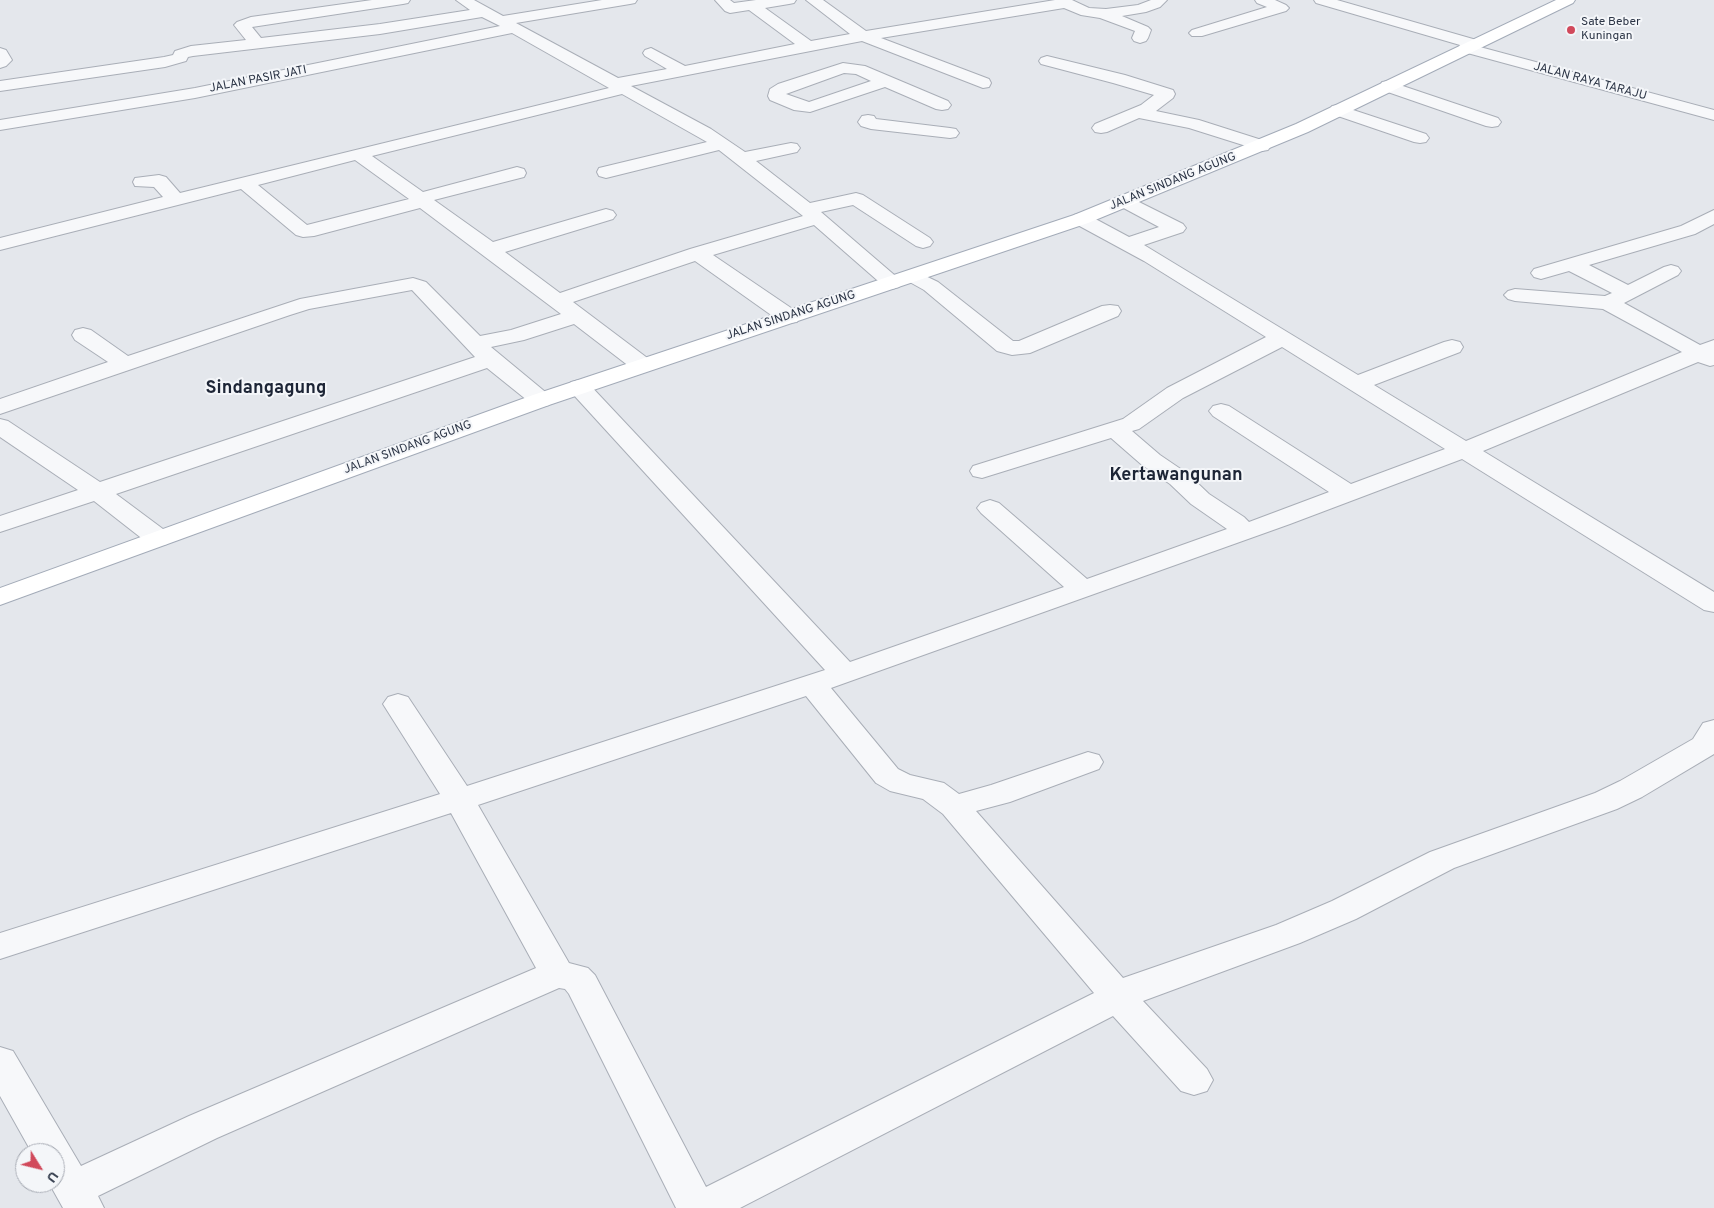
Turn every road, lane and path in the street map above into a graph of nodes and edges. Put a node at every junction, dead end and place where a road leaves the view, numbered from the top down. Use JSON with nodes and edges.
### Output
{"nodes":[{"id":1,"x":402,"y":0,"type":"edge"},
{"id":2,"x":466,"y":0,"type":"edge"},
{"id":3,"x":630,"y":0,"type":"edge"},
{"id":4,"x":789,"y":0,"type":"edge"},
{"id":5,"x":813,"y":0,"type":"edge"},
{"id":6,"x":1160,"y":0,"type":"edge"},
{"id":7,"x":1262,"y":0,"type":"edge"},
{"id":8,"x":1321,"y":0,"type":"edge"},
{"id":9,"x":1568,"y":0,"type":"edge"},
{"id":10,"x":753,"y":6,"type":"junction"},
{"id":11,"x":721,"y":7,"type":"edge"},
{"id":12,"x":484,"y":12,"type":"junction"},
{"id":13,"x":1098,"y":14,"type":"junction"},
{"id":14,"x":508,"y":25,"type":"junction"},
{"id":15,"x":1197,"y":33,"type":"dead end"},
{"id":16,"x":863,"y":36,"type":"junction"},
{"id":17,"x":1140,"y":38,"type":"dead end"},
{"id":18,"x":257,"y":43,"type":"junction"},
{"id":19,"x":1470,"y":46,"type":"junction"},
{"id":20,"x":809,"y":47,"type":"junction"},
{"id":21,"x":0,"y":52,"type":"edge"},
{"id":22,"x":652,"y":53,"type":"dead end"},
{"id":23,"x":925,"y":60,"type":"junction"},
{"id":24,"x":1047,"y":61,"type":"dead end"},
{"id":25,"x":0,"y":63,"type":"edge"},
{"id":26,"x":0,"y":70,"type":"edge"},
{"id":27,"x":683,"y":71,"type":"junction"},
{"id":28,"x":877,"y":79,"type":"junction"},
{"id":29,"x":983,"y":83,"type":"dead end"},
{"id":30,"x":5,"y":85,"type":"edge"},
{"id":31,"x":620,"y":86,"type":"junction"},
{"id":32,"x":1388,"y":86,"type":"junction"},
{"id":33,"x":1338,"y":110,"type":"junction"},
{"id":34,"x":1137,"y":112,"type":"junction"},
{"id":35,"x":1714,"y":115,"type":"edge"},
{"id":36,"x":1492,"y":122,"type":"dead end"},
{"id":37,"x":0,"y":126,"type":"edge"},
{"id":38,"x":1100,"y":128,"type":"dead end"},
{"id":39,"x":950,"y":133,"type":"dead end"},
{"id":40,"x":1420,"y":138,"type":"dead end"},
{"id":41,"x":721,"y":144,"type":"junction"},
{"id":42,"x":1262,"y":146,"type":"junction"},
{"id":43,"x":791,"y":148,"type":"dead end"},
{"id":44,"x":358,"y":154,"type":"junction"},
{"id":45,"x":742,"y":158,"type":"junction"},
{"id":46,"x":606,"y":172,"type":"dead end"},
{"id":47,"x":518,"y":173,"type":"dead end"},
{"id":48,"x":142,"y":182,"type":"dead end"},
{"id":49,"x":245,"y":183,"type":"junction"},
{"id":50,"x":175,"y":198,"type":"junction"},
{"id":51,"x":422,"y":200,"type":"junction"},
{"id":52,"x":1125,"y":201,"type":"junction"},
{"id":53,"x":812,"y":214,"type":"junction"},
{"id":54,"x":606,"y":215,"type":"dead end"},
{"id":55,"x":1714,"y":216,"type":"edge"},
{"id":56,"x":1081,"y":219,"type":"junction"},
{"id":57,"x":923,"y":242,"type":"dead end"},
{"id":58,"x":0,"y":244,"type":"edge"},
{"id":59,"x":1127,"y":244,"type":"junction"},
{"id":60,"x":489,"y":250,"type":"junction"},
{"id":61,"x":697,"y":253,"type":"junction"},
{"id":62,"x":1571,"y":264,"type":"junction"},
{"id":63,"x":1671,"y":271,"type":"dead end"},
{"id":64,"x":1541,"y":273,"type":"dead end"},
{"id":65,"x":913,"y":276,"type":"junction"},
{"id":66,"x":892,"y":283,"type":"junction"},
{"id":67,"x":1628,"y":293,"type":"junction"},
{"id":68,"x":1515,"y":295,"type":"dead end"},
{"id":69,"x":556,"y":301,"type":"junction"},
{"id":70,"x":1608,"y":303,"type":"junction"},
{"id":71,"x":1110,"y":311,"type":"dead end"},
{"id":72,"x":576,"y":316,"type":"junction"},
{"id":73,"x":788,"y":317,"type":"junction"},
{"id":74,"x":83,"y":335,"type":"dead end"},
{"id":75,"x":1282,"y":338,"type":"junction"},
{"id":76,"x":1452,"y":348,"type":"dead end"},
{"id":77,"x":483,"y":352,"type":"junction"},
{"id":78,"x":1709,"y":354,"type":"edge"},
{"id":79,"x":125,"y":364,"type":"junction"},
{"id":80,"x":642,"y":366,"type":"junction"},
{"id":81,"x":1358,"y":384,"type":"junction"},
{"id":82,"x":578,"y":387,"type":"junction"},
{"id":83,"x":541,"y":400,"type":"junction"},
{"id":84,"x":0,"y":407,"type":"edge"},
{"id":85,"x":1221,"y":410,"type":"dead end"},
{"id":86,"x":0,"y":426,"type":"edge"},
{"id":87,"x":1116,"y":430,"type":"junction"},
{"id":88,"x":1464,"y":449,"type":"junction"},
{"id":89,"x":982,"y":471,"type":"dead end"},
{"id":90,"x":98,"y":492,"type":"junction"},
{"id":91,"x":1348,"y":493,"type":"junction"},
{"id":92,"x":990,"y":508,"type":"dead end"},
{"id":93,"x":0,"y":524,"type":"edge"},
{"id":94,"x":1244,"y":532,"type":"junction"},
{"id":95,"x":158,"y":538,"type":"junction"},
{"id":96,"x":1084,"y":589,"type":"junction"},
{"id":97,"x":0,"y":597,"type":"edge"},
{"id":98,"x":1714,"y":604,"type":"edge"},
{"id":99,"x":844,"y":673,"type":"junction"},
{"id":100,"x":812,"y":684,"type":"junction"},
{"id":101,"x":398,"y":704,"type":"dead end"},
{"id":102,"x":1714,"y":730,"type":"edge"},
{"id":103,"x":1088,"y":762,"type":"dead end"},
{"id":104,"x":459,"y":799,"type":"junction"},
{"id":105,"x":954,"y":806,"type":"junction"},
{"id":106,"x":0,"y":946,"type":"edge"},
{"id":107,"x":557,"y":974,"type":"junction"},
{"id":108,"x":1118,"y":997,"type":"junction"},
{"id":109,"x":0,"y":1062,"type":"edge"},
{"id":110,"x":1194,"y":1080,"type":"dead end"},
{"id":111,"x":46,"y":1143,"type":"edge"},
{"id":112,"x":71,"y":1185,"type":"edge"},
{"id":113,"x":696,"y":1208,"type":"edge"},
{"id":114,"x":702,"y":1208,"type":"edge"}],
"edges":[{"from":1,"to":18,"type":"street"},
{"from":2,"to":12,"type":"street"},
{"from":3,"to":14,"type":"street","name":"JALAN PASIR JATI"},
{"from":4,"to":10,"type":"street"},
{"from":5,"to":16,"type":"street"},
{"from":6,"to":13,"type":"street"},
{"from":7,"to":15,"type":"street"},
{"from":8,"to":19,"type":"street","name":"JALAN RAYA TARAJU"},
{"from":9,"to":19,"type":"main road","name":"JALAN SINDANG AGUNG"},
{"from":10,"to":11,"type":"street"},
{"from":10,"to":20,"type":"street"},
{"from":12,"to":14,"type":"street"},
{"from":12,"to":18,"type":"street"},
{"from":13,"to":16,"type":"street"},
{"from":13,"to":17,"type":"street"},
{"from":14,"to":31,"type":"street"},
{"from":14,"to":37,"type":"street","name":"JALAN PASIR JATI"},
{"from":16,"to":20,"type":"street"},
{"from":16,"to":23,"type":"street"},
{"from":18,"to":30,"type":"street"},
{"from":19,"to":32,"type":"main road","name":"JALAN SINDANG AGUNG"},
{"from":19,"to":35,"type":"street","name":"JALAN RAYA TARAJU"},
{"from":20,"to":27,"type":"street"},
{"from":21,"to":25,"type":"street"},
{"from":22,"to":27,"type":"street"},
{"from":23,"to":28,"type":"street"},
{"from":23,"to":29,"type":"street"},
{"from":24,"to":34,"type":"street"},
{"from":26,"to":30,"type":"street"},
{"from":27,"to":31,"type":"street"},
{"from":28,"to":28,"type":"street"},
{"from":28,"to":39,"type":"street"},
{"from":31,"to":41,"type":"street"},
{"from":31,"to":44,"type":"street"},
{"from":32,"to":33,"type":"main road","name":"JALAN SINDANG AGUNG"},
{"from":32,"to":36,"type":"street"},
{"from":33,"to":40,"type":"street"},
{"from":33,"to":42,"type":"main road","name":"JALAN SINDANG AGUNG"},
{"from":34,"to":38,"type":"street"},
{"from":34,"to":42,"type":"street"},
{"from":41,"to":45,"type":"street"},
{"from":41,"to":46,"type":"street"},
{"from":42,"to":52,"type":"main road","name":"JALAN SINDANG AGUNG"},
{"from":43,"to":45,"type":"street"},
{"from":44,"to":49,"type":"street"},
{"from":44,"to":51,"type":"street"},
{"from":45,"to":53,"type":"street"},
{"from":47,"to":51,"type":"street"},
{"from":48,"to":50,"type":"street"},
{"from":49,"to":50,"type":"street"},
{"from":49,"to":51,"type":"street"},
{"from":50,"to":58,"type":"street"},
{"from":51,"to":60,"type":"street"},
{"from":52,"to":56,"type":"main road","name":"JALAN SINDANG AGUNG"},
{"from":52,"to":59,"type":"street"},
{"from":53,"to":57,"type":"street"},
{"from":53,"to":61,"type":"street"},
{"from":53,"to":66,"type":"street"},
{"from":54,"to":60,"type":"street"},
{"from":55,"to":62,"type":"street"},
{"from":56,"to":59,"type":"street"},
{"from":56,"to":65,"type":"main road","name":"JALAN SINDANG AGUNG"},
{"from":59,"to":75,"type":"street"},
{"from":60,"to":69,"type":"street"},
{"from":61,"to":69,"type":"street"},
{"from":61,"to":73,"type":"street"},
{"from":62,"to":64,"type":"street"},
{"from":62,"to":67,"type":"street"},
{"from":63,"to":67,"type":"street"},
{"from":65,"to":66,"type":"main road","name":"JALAN SINDANG AGUNG"},
{"from":65,"to":71,"type":"street"},
{"from":66,"to":73,"type":"main road","name":"JALAN SINDANG AGUNG"},
{"from":67,"to":70,"type":"street"},
{"from":68,"to":70,"type":"street"},
{"from":69,"to":72,"type":"street"},
{"from":70,"to":78,"type":"street"},
{"from":72,"to":77,"type":"street"},
{"from":72,"to":80,"type":"street"},
{"from":73,"to":80,"type":"main road","name":"JALAN SINDANG AGUNG"},
{"from":74,"to":79,"type":"street"},
{"from":75,"to":81,"type":"street"},
{"from":75,"to":87,"type":"street"},
{"from":76,"to":81,"type":"street"},
{"from":77,"to":79,"type":"street"},
{"from":77,"to":83,"type":"street"},
{"from":77,"to":90,"type":"street"},
{"from":78,"to":88,"type":"street"},
{"from":79,"to":84,"type":"street"},
{"from":80,"to":82,"type":"main road","name":"JALAN SINDANG AGUNG"},
{"from":81,"to":88,"type":"street"},
{"from":82,"to":83,"type":"main road","name":"JALAN SINDANG AGUNG"},
{"from":82,"to":99,"type":"street"},
{"from":83,"to":95,"type":"main road","name":"JALAN SINDANG AGUNG"},
{"from":85,"to":91,"type":"street"},
{"from":86,"to":90,"type":"street"},
{"from":87,"to":89,"type":"street"},
{"from":87,"to":94,"type":"street"},
{"from":88,"to":91,"type":"street"},
{"from":88,"to":98,"type":"street"},
{"from":90,"to":93,"type":"street"},
{"from":90,"to":95,"type":"street"},
{"from":91,"to":94,"type":"street"},
{"from":92,"to":96,"type":"street"},
{"from":94,"to":96,"type":"street"},
{"from":95,"to":97,"type":"main road","name":"JALAN SINDANG AGUNG"},
{"from":96,"to":99,"type":"street"},
{"from":99,"to":100,"type":"street"},
{"from":100,"to":104,"type":"street"},
{"from":100,"to":105,"type":"street"},
{"from":101,"to":104,"type":"street"},
{"from":102,"to":108,"type":"street"},
{"from":103,"to":105,"type":"street"},
{"from":104,"to":106,"type":"street"},
{"from":104,"to":107,"type":"street"},
{"from":105,"to":108,"type":"street"},
{"from":107,"to":112,"type":"street"},
{"from":107,"to":113,"type":"street"},
{"from":108,"to":110,"type":"street"},
{"from":108,"to":114,"type":"street"},
{"from":109,"to":111,"type":"street"}]}
